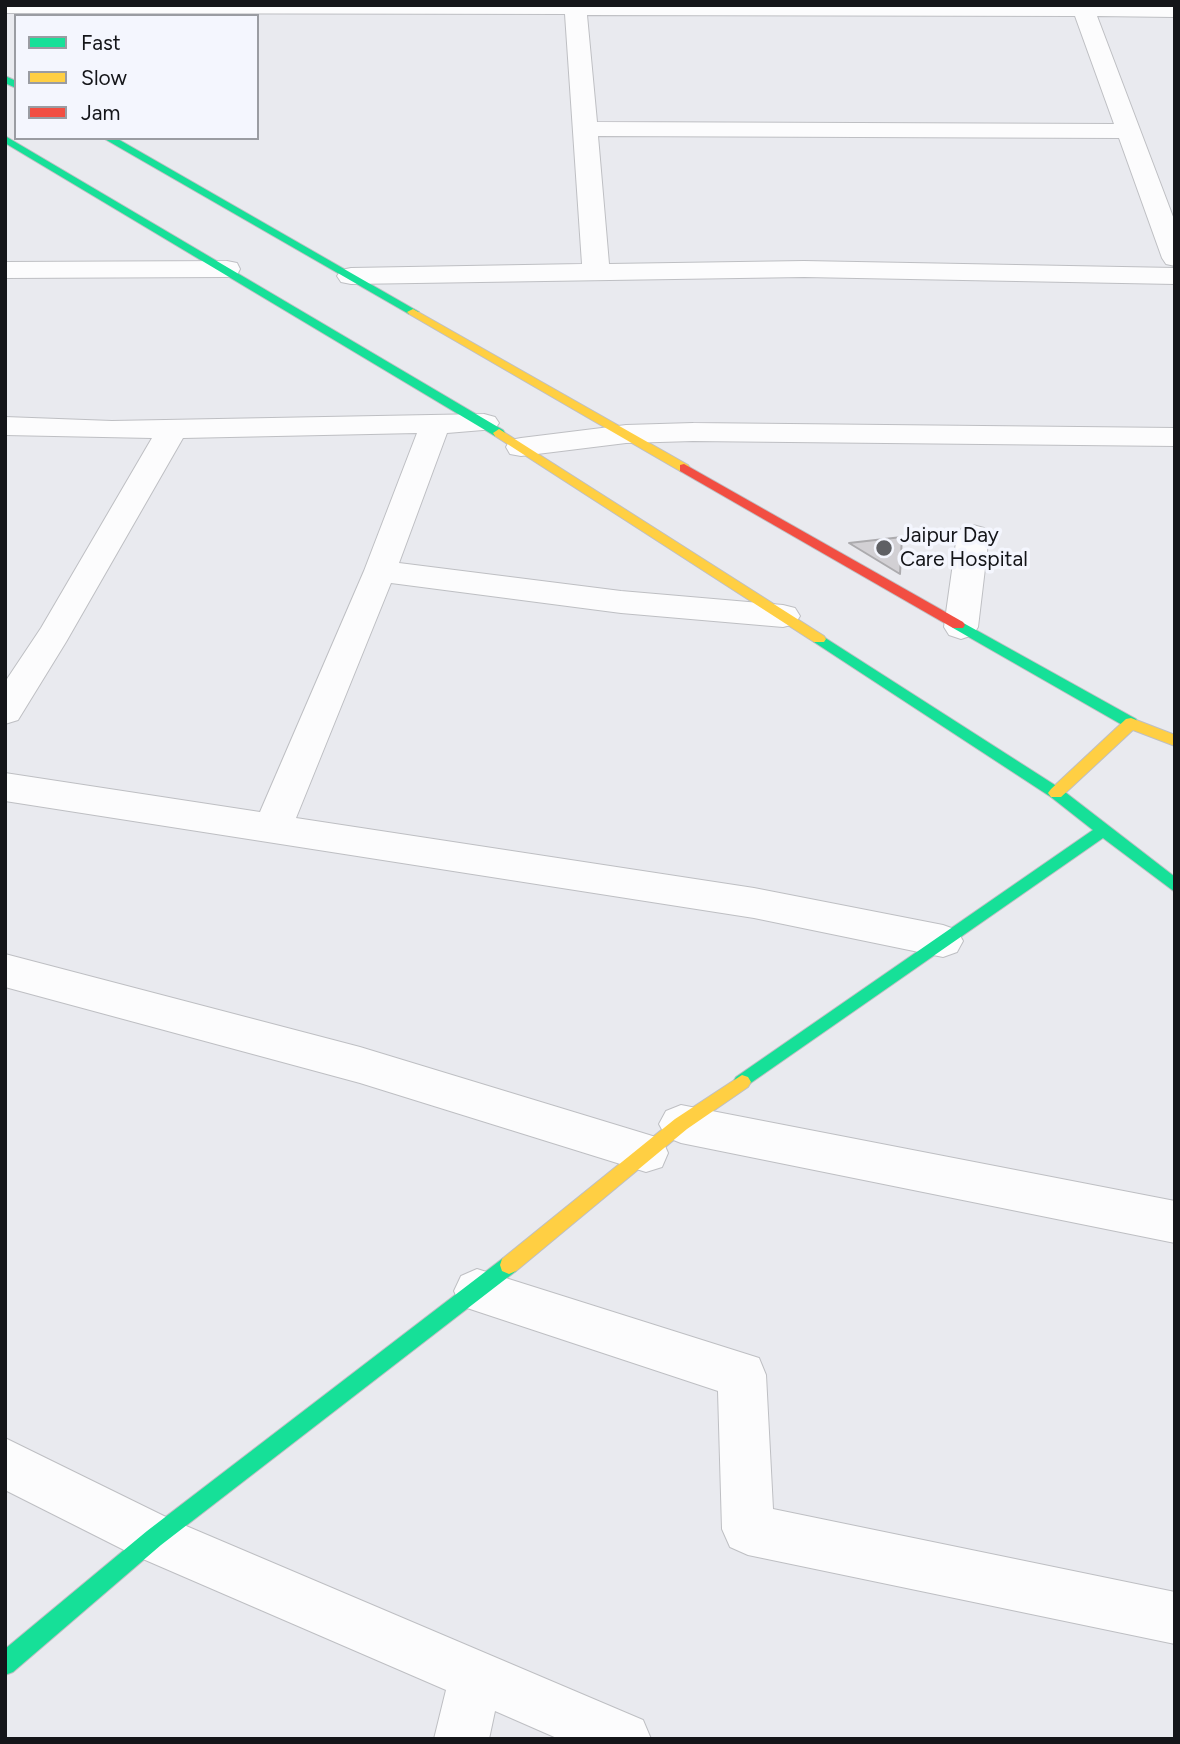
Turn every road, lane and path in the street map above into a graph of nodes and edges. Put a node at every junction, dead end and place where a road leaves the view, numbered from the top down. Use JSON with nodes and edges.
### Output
{"nodes":[{"id":1,"x":5,"y":6,"type":"edge"},
{"id":2,"x":576,"y":9,"type":"junction"},
{"id":3,"x":1084,"y":10,"type":"junction"},
{"id":4,"x":1174,"y":10,"type":"edge"},
{"id":5,"x":585,"y":129,"type":"junction"},
{"id":6,"x":1127,"y":131,"type":"junction"},
{"id":7,"x":5,"y":139,"type":"edge"},
{"id":8,"x":112,"y":140,"type":"edge"},
{"id":9,"x":1175,"y":258,"type":"edge"},
{"id":10,"x":227,"y":269,"type":"junction"},
{"id":11,"x":5,"y":270,"type":"edge"},
{"id":12,"x":596,"y":272,"type":"junction"},
{"id":13,"x":351,"y":276,"type":"junction"},
{"id":14,"x":1175,"y":276,"type":"edge"},
{"id":15,"x":484,"y":423,"type":"junction"},
{"id":16,"x":5,"y":426,"type":"edge"},
{"id":17,"x":435,"y":426,"type":"junction"},
{"id":18,"x":173,"y":429,"type":"junction"},
{"id":19,"x":626,"y":434,"type":"junction"},
{"id":20,"x":1175,"y":437,"type":"edge"},
{"id":21,"x":521,"y":447,"type":"junction"},
{"id":22,"x":973,"y":535,"type":"dead end"},
{"id":23,"x":380,"y":571,"type":"junction"},
{"id":24,"x":783,"y":617,"type":"junction"},
{"id":25,"x":961,"y":627,"type":"junction"},
{"id":26,"x":5,"y":711,"type":"edge"},
{"id":27,"x":1132,"y":723,"type":"junction"},
{"id":28,"x":1175,"y":741,"type":"edge"},
{"id":29,"x":5,"y":787,"type":"edge"},
{"id":30,"x":1056,"y":793,"type":"junction"},
{"id":31,"x":273,"y":827,"type":"junction"},
{"id":32,"x":1104,"y":830,"type":"junction"},
{"id":33,"x":1175,"y":886,"type":"edge"},
{"id":34,"x":943,"y":941,"type":"junction"},
{"id":35,"x":5,"y":970,"type":"edge"},
{"id":36,"x":681,"y":1124,"type":"junction"},
{"id":37,"x":646,"y":1153,"type":"junction"},
{"id":38,"x":1175,"y":1222,"type":"edge"},
{"id":39,"x":477,"y":1291,"type":"junction"},
{"id":40,"x":5,"y":1463,"type":"edge"},
{"id":41,"x":154,"y":1538,"type":"junction"},
{"id":42,"x":1175,"y":1618,"type":"edge"},
{"id":43,"x":5,"y":1664,"type":"edge"},
{"id":44,"x":476,"y":1675,"type":"junction"},
{"id":45,"x":461,"y":1739,"type":"edge"},
{"id":46,"x":624,"y":1739,"type":"edge"}],
"edges":[{"from":1,"to":2,"type":"street"},
{"from":2,"to":3,"type":"street"},
{"from":2,"to":5,"type":"street"},
{"from":3,"to":4,"type":"street"},
{"from":3,"to":6,"type":"street"},
{"from":5,"to":6,"type":"street"},
{"from":5,"to":12,"type":"street"},
{"from":6,"to":9,"type":"street"},
{"from":7,"to":10,"type":"street"},
{"from":8,"to":13,"type":"street"},
{"from":10,"to":11,"type":"street"},
{"from":10,"to":15,"type":"street"},
{"from":12,"to":13,"type":"street"},
{"from":12,"to":14,"type":"street"},
{"from":13,"to":19,"type":"street"},
{"from":15,"to":17,"type":"street"},
{"from":15,"to":21,"type":"street"},
{"from":16,"to":18,"type":"street"},
{"from":17,"to":18,"type":"street"},
{"from":17,"to":23,"type":"street"},
{"from":18,"to":26,"type":"street"},
{"from":19,"to":20,"type":"street"},
{"from":19,"to":21,"type":"street"},
{"from":19,"to":25,"type":"street"},
{"from":21,"to":24,"type":"street"},
{"from":22,"to":25,"type":"street"},
{"from":23,"to":24,"type":"street"},
{"from":23,"to":31,"type":"street"},
{"from":24,"to":30,"type":"street"},
{"from":25,"to":27,"type":"street"},
{"from":27,"to":28,"type":"street"},
{"from":27,"to":30,"type":"street"},
{"from":29,"to":31,"type":"street"},
{"from":30,"to":32,"type":"street"},
{"from":31,"to":34,"type":"street"},
{"from":32,"to":33,"type":"street"},
{"from":32,"to":34,"type":"street"},
{"from":34,"to":36,"type":"street"},
{"from":35,"to":37,"type":"street"},
{"from":36,"to":37,"type":"street"},
{"from":36,"to":38,"type":"street"},
{"from":37,"to":39,"type":"street"},
{"from":39,"to":41,"type":"street"},
{"from":39,"to":42,"type":"street"},
{"from":40,"to":41,"type":"street"},
{"from":41,"to":43,"type":"street"},
{"from":41,"to":44,"type":"street"},
{"from":44,"to":45,"type":"street"},
{"from":44,"to":46,"type":"street"}]}
